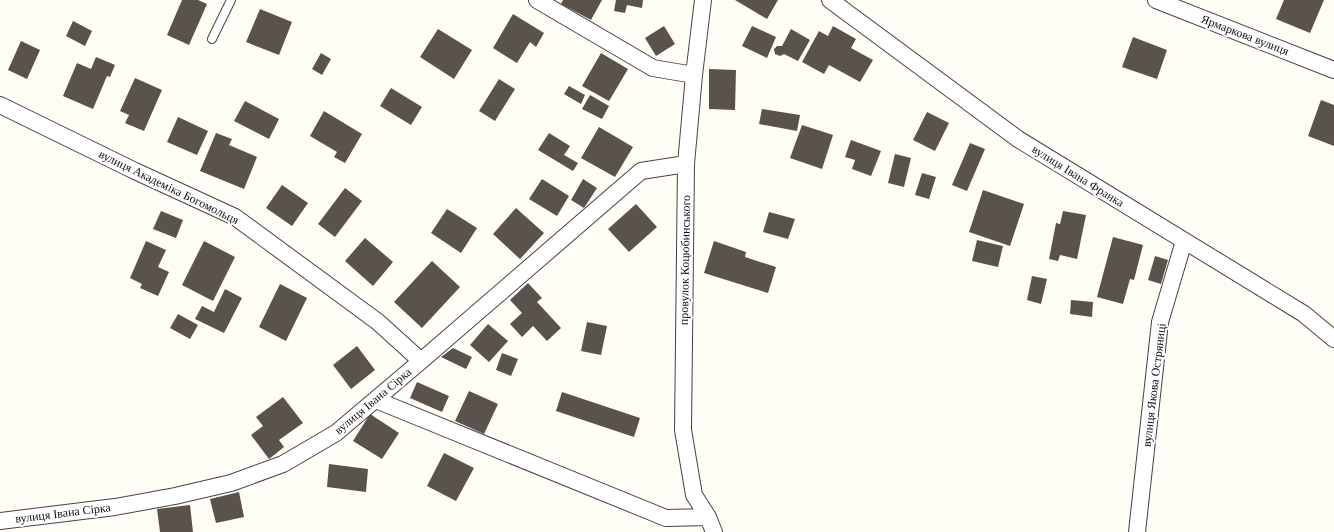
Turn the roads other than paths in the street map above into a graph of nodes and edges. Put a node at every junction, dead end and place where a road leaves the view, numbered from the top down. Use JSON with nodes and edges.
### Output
{"nodes":[{"id":1,"x":231,"y":0,"type":"edge"},
{"id":2,"x":537,"y":0,"type":"edge"},
{"id":3,"x":704,"y":0,"type":"edge"},
{"id":4,"x":830,"y":0,"type":"edge"},
{"id":5,"x":1156,"y":0,"type":"edge"},
{"id":6,"x":212,"y":39,"type":"dead end"},
{"id":7,"x":1334,"y":70,"type":"edge"},
{"id":8,"x":694,"y":75,"type":"junction"},
{"id":9,"x":0,"y":105,"type":"edge"},
{"id":10,"x":686,"y":164,"type":"junction"},
{"id":11,"x":1184,"y":241,"type":"junction"},
{"id":12,"x":1334,"y":339,"type":"edge"},
{"id":13,"x":421,"y":361,"type":"junction"},
{"id":14,"x":376,"y":400,"type":"junction"},
{"id":15,"x":708,"y":517,"type":"junction"},
{"id":16,"x":0,"y":521,"type":"edge"},
{"id":17,"x":714,"y":532,"type":"edge"},
{"id":18,"x":1138,"y":532,"type":"edge"}],
"edges":[{"from":1,"to":6,"type":"lane"},
{"from":2,"to":8,"type":"street"},
{"from":3,"to":8,"type":"street","name":"провулок Коцюбинського"},
{"from":4,"to":11,"type":"street","name":"вулиця Івана Франка"},
{"from":5,"to":7,"type":"street","name":"Ярмаркова вулиця"},
{"from":8,"to":10,"type":"street","name":"провулок Коцюбинського"},
{"from":9,"to":13,"type":"street","name":"вулиця Академіка Богомольця"},
{"from":10,"to":13,"type":"street","name":"вулиця Івана Сірка"},
{"from":10,"to":15,"type":"street","name":"провулок Коцюбинського"},
{"from":11,"to":12,"type":"street","name":"вулиця Івана Франка"},
{"from":11,"to":18,"type":"street","name":"вулиця Якова Остряниці"},
{"from":13,"to":14,"type":"street","name":"вулиця Івана Сірка"},
{"from":14,"to":15,"type":"street"},
{"from":14,"to":16,"type":"street","name":"вулиця Івана Сірка"},
{"from":15,"to":17,"type":"street","name":"провулок Коцюбинського"}]}
